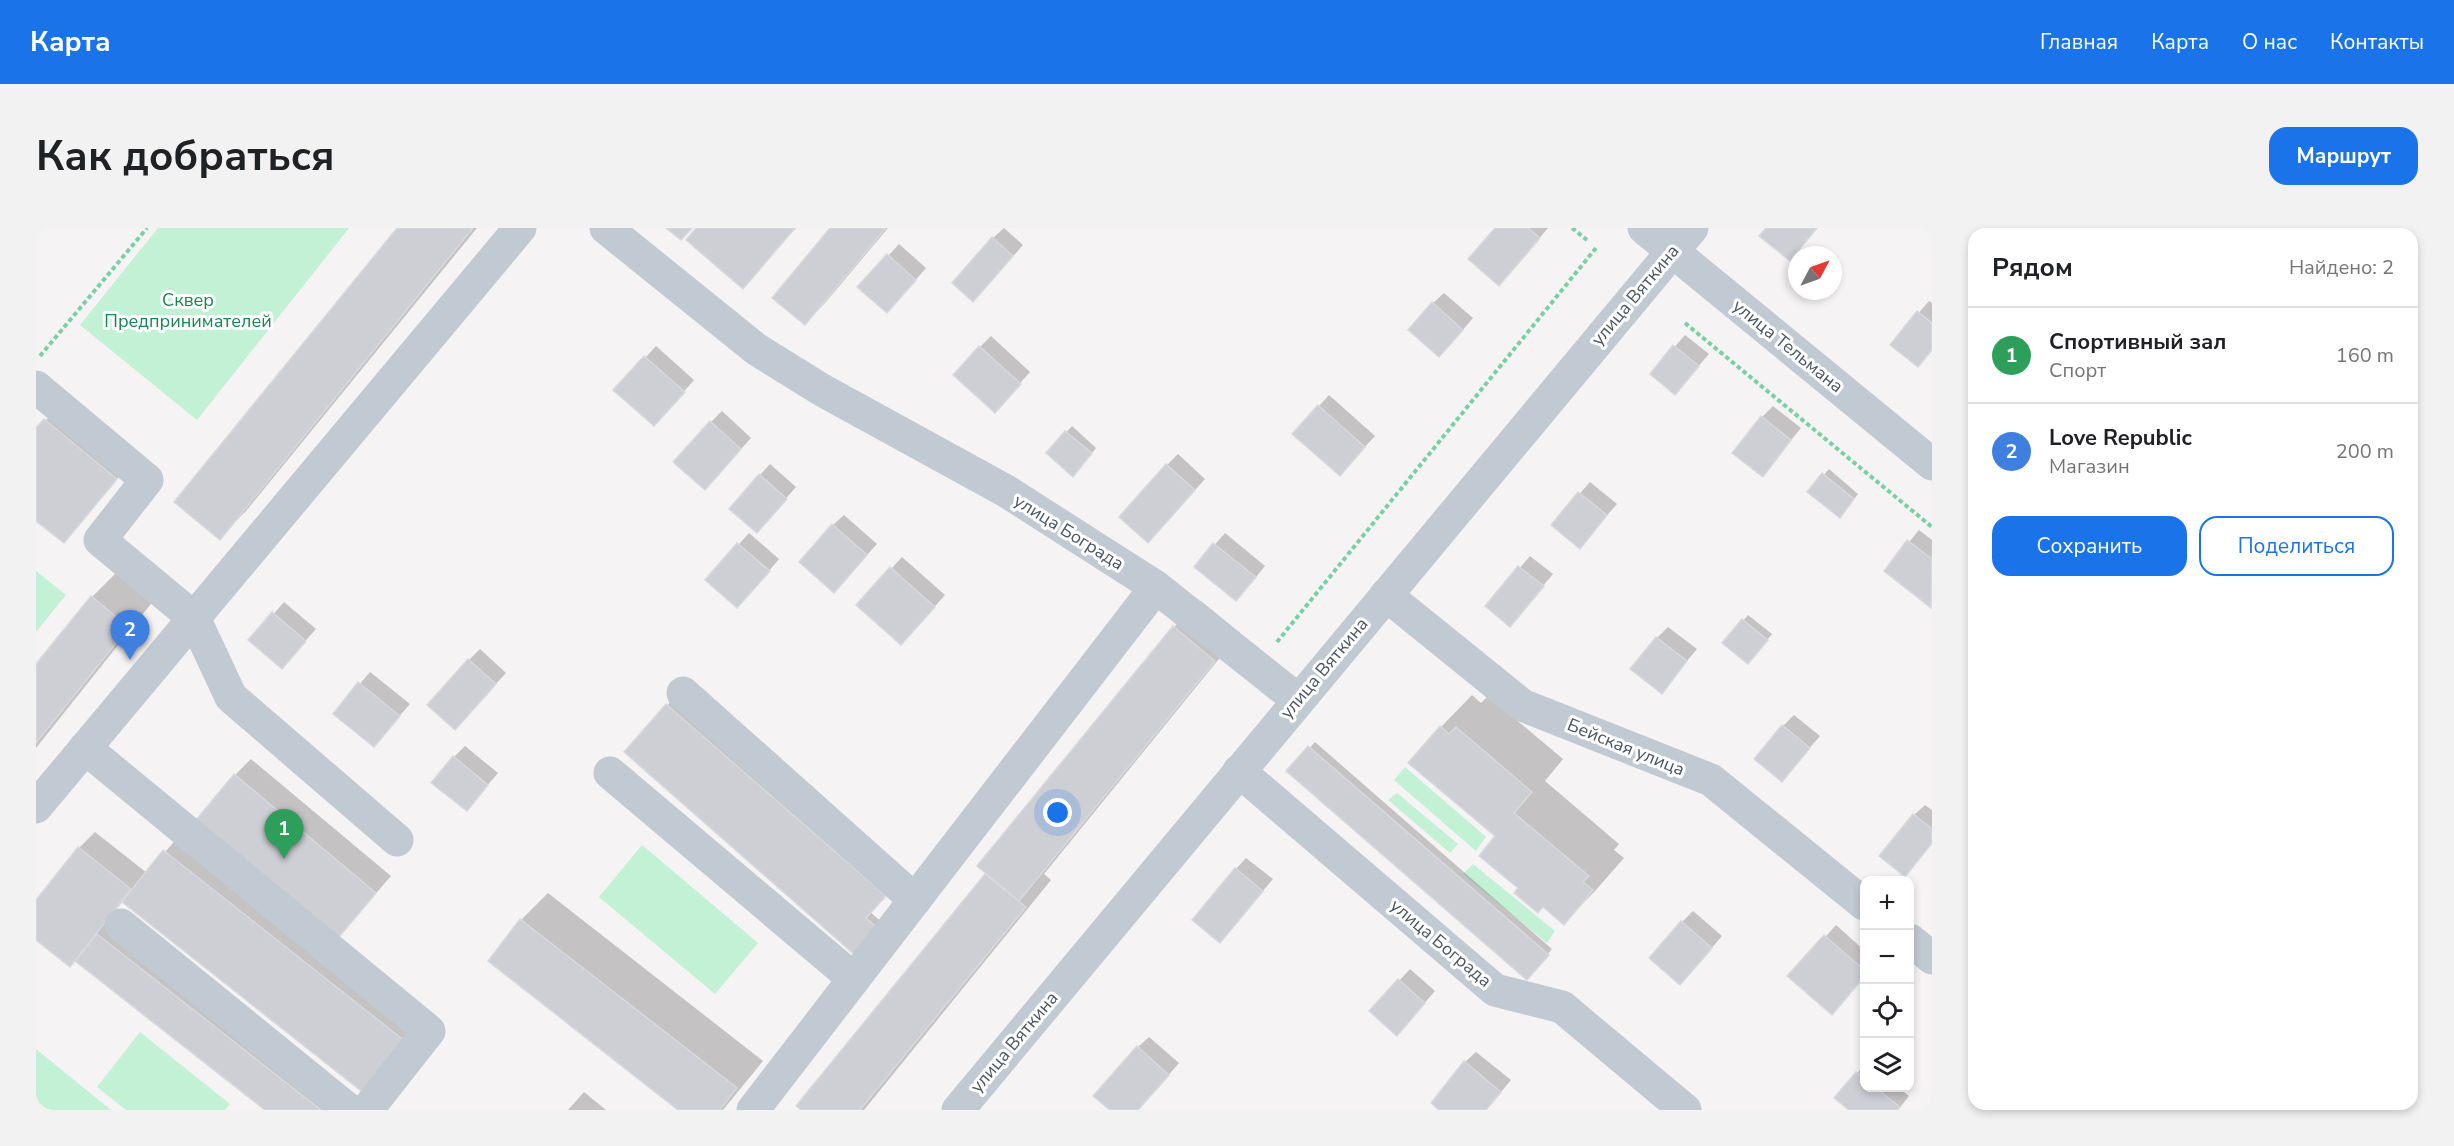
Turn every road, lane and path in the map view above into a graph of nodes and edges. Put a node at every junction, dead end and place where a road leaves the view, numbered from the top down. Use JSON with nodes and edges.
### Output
{"nodes":[{"id":1,"x":147,"y":228,"type":"edge"},
{"id":2,"x":520,"y":228,"type":"edge"},
{"id":3,"x":606,"y":228,"type":"edge"},
{"id":4,"x":1572,"y":228,"type":"edge"},
{"id":5,"x":1644,"y":228,"type":"edge"},
{"id":6,"x":1682,"y":239,"type":"edge"},
{"id":7,"x":1587,"y":240,"type":"dead end"},
{"id":8,"x":1596,"y":248,"type":"dead end"},
{"id":9,"x":1685,"y":323,"type":"dead end"},
{"id":10,"x":36,"y":361,"type":"edge"},
{"id":11,"x":36,"y":387,"type":"edge"},
{"id":12,"x":1932,"y":464,"type":"edge"},
{"id":13,"x":1932,"y":527,"type":"edge"},
{"id":14,"x":1156,"y":587,"type":"junction"},
{"id":15,"x":1386,"y":594,"type":"junction"},
{"id":16,"x":194,"y":618,"type":"junction"},
{"id":17,"x":1257,"y":667,"type":"junction"},
{"id":18,"x":683,"y":693,"type":"dead end"},
{"id":19,"x":1298,"y":700,"type":"junction"},
{"id":20,"x":85,"y":748,"type":"junction"},
{"id":21,"x":1239,"y":771,"type":"junction"},
{"id":22,"x":610,"y":773,"type":"dead end"},
{"id":23,"x":36,"y":807,"type":"edge"},
{"id":24,"x":397,"y":840,"type":"dead end"},
{"id":25,"x":915,"y":900,"type":"junction"},
{"id":26,"x":1860,"y":901,"type":"edge"},
{"id":27,"x":121,"y":925,"type":"dead end"},
{"id":28,"x":1914,"y":943,"type":"edge"},
{"id":29,"x":1932,"y":958,"type":"edge"},
{"id":30,"x":854,"y":979,"type":"junction"},
{"id":31,"x":349,"y":1110,"type":"edge"},
{"id":32,"x":367,"y":1110,"type":"edge"},
{"id":33,"x":753,"y":1110,"type":"edge"},
{"id":34,"x":958,"y":1110,"type":"edge"},
{"id":35,"x":1686,"y":1110,"type":"edge"}],
"edges":[{"from":1,"to":10,"type":"path"},
{"from":2,"to":16,"type":"street"},
{"from":3,"to":14,"type":"street","name":"улица Бограда"},
{"from":4,"to":7,"type":"path"},
{"from":5,"to":6,"type":"street","name":"улица Тельмана"},
{"from":6,"to":12,"type":"street","name":"улица Тельмана"},
{"from":6,"to":15,"type":"street","name":"улица Вяткина"},
{"from":8,"to":17,"type":"path"},
{"from":9,"to":13,"type":"path"},
{"from":11,"to":16,"type":"street"},
{"from":14,"to":17,"type":"street","name":"улица Бограда"},
{"from":14,"to":25,"type":"street"},
{"from":15,"to":19,"type":"street","name":"улица Вяткина"},
{"from":15,"to":26,"type":"street","name":"Бейская улица"},
{"from":16,"to":20,"type":"street"},
{"from":16,"to":24,"type":"street"},
{"from":17,"to":19,"type":"street","name":"улица Бограда"},
{"from":18,"to":25,"type":"street"},
{"from":19,"to":21,"type":"street","name":"улица Вяткина"},
{"from":20,"to":23,"type":"street"},
{"from":20,"to":32,"type":"street"},
{"from":21,"to":34,"type":"street","name":"улица Вяткина"},
{"from":21,"to":35,"type":"street","name":"улица Бограда"},
{"from":22,"to":30,"type":"street"},
{"from":25,"to":30,"type":"street"},
{"from":27,"to":31,"type":"street"},
{"from":28,"to":29,"type":"street"},
{"from":30,"to":33,"type":"street"}]}
